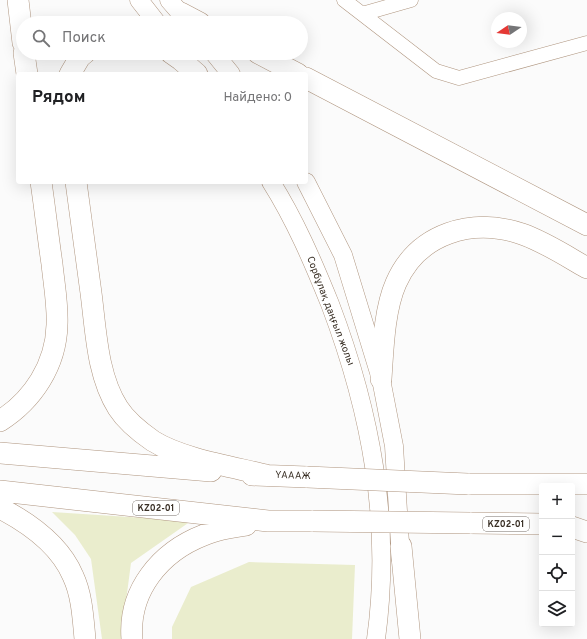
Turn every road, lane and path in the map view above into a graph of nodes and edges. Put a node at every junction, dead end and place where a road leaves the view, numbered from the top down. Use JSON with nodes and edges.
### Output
{"nodes":[{"id":1,"x":18,"y":0,"type":"edge"},
{"id":2,"x":164,"y":0,"type":"edge"},
{"id":3,"x":344,"y":0,"type":"edge"},
{"id":4,"x":411,"y":0,"type":"edge"},
{"id":5,"x":141,"y":3,"type":"edge"},
{"id":6,"x":362,"y":14,"type":"junction"},
{"id":7,"x":20,"y":16,"type":"edge"},
{"id":8,"x":151,"y":16,"type":"edge"},
{"id":9,"x":587,"y":43,"type":"edge"},
{"id":10,"x":25,"y":60,"type":"edge"},
{"id":11,"x":79,"y":60,"type":"edge"},
{"id":12,"x":181,"y":60,"type":"edge"},
{"id":13,"x":186,"y":60,"type":"edge"},
{"id":14,"x":220,"y":60,"type":"edge"},
{"id":15,"x":271,"y":60,"type":"edge"},
{"id":16,"x":27,"y":72,"type":"edge"},
{"id":17,"x":71,"y":72,"type":"edge"},
{"id":18,"x":195,"y":72,"type":"edge"},
{"id":19,"x":195,"y":72,"type":"edge"},
{"id":20,"x":229,"y":72,"type":"edge"},
{"id":21,"x":294,"y":72,"type":"edge"},
{"id":22,"x":308,"y":79,"type":"edge"},
{"id":23,"x":41,"y":184,"type":"edge"},
{"id":24,"x":76,"y":184,"type":"edge"},
{"id":25,"x":272,"y":184,"type":"edge"},
{"id":26,"x":307,"y":184,"type":"edge"},
{"id":27,"x":587,"y":225,"type":"edge"},
{"id":28,"x":587,"y":268,"type":"edge"},
{"id":29,"x":381,"y":379,"type":"junction"},
{"id":30,"x":0,"y":421,"type":"edge"},
{"id":31,"x":0,"y":453,"type":"edge"},
{"id":32,"x":587,"y":472,"type":"edge"},
{"id":33,"x":266,"y":475,"type":"junction"},
{"id":34,"x":560,"y":483,"type":"edge"},
{"id":35,"x":539,"y":484,"type":"edge"},
{"id":36,"x":575,"y":484,"type":"edge"},
{"id":37,"x":587,"y":484,"type":"edge"},
{"id":38,"x":0,"y":491,"type":"edge"},
{"id":39,"x":0,"y":508,"type":"edge"},
{"id":40,"x":268,"y":521,"type":"junction"},
{"id":41,"x":539,"y":524,"type":"edge"},
{"id":42,"x":587,"y":524,"type":"edge"},
{"id":43,"x":575,"y":525,"type":"edge"},
{"id":44,"x":575,"y":526,"type":"edge"},
{"id":45,"x":587,"y":532,"type":"edge"},
{"id":46,"x":401,"y":546,"type":"junction"},
{"id":47,"x":85,"y":639,"type":"edge"},
{"id":48,"x":132,"y":639,"type":"edge"},
{"id":49,"x":376,"y":639,"type":"edge"},
{"id":50,"x":401,"y":639,"type":"edge"},
{"id":51,"x":410,"y":639,"type":"edge"}],
"edges":[{"from":1,"to":7,"type":"highway"},
{"from":2,"to":5,"type":"main road"},
{"from":3,"to":6,"type":"street"},
{"from":4,"to":6,"type":"street"},
{"from":5,"to":8,"type":"main road"},
{"from":6,"to":9,"type":"street"},
{"from":10,"to":16,"type":"highway"},
{"from":11,"to":17,"type":"highway"},
{"from":12,"to":18,"type":"highway"},
{"from":13,"to":19,"type":"main road"},
{"from":14,"to":20,"type":"main road"},
{"from":15,"to":21,"type":"highway"},
{"from":22,"to":27,"type":"highway"},
{"from":23,"to":30,"type":"highway"},
{"from":24,"to":33,"type":"highway"},
{"from":25,"to":49,"type":"main road","name":"Сорбұлақ даңғыл жолы"},
{"from":26,"to":29,"type":"main road"},
{"from":28,"to":29,"type":"highway"},
{"from":29,"to":46,"type":"main road"},
{"from":31,"to":33,"type":"highway","name":"ҮАААЖ"},
{"from":32,"to":34,"type":"highway"},
{"from":33,"to":35,"type":"highway","name":"ҮАААЖ","bridge":true},
{"from":36,"to":37,"type":"highway","name":"ҮАААЖ"},
{"from":38,"to":40,"type":"highway","number":"KZ02-01"},
{"from":39,"to":47,"type":"highway"},
{"from":40,"to":41,"type":"highway","number":"KZ02-01","bridge":true},
{"from":40,"to":48,"type":"highway"},
{"from":42,"to":43,"type":"highway"},
{"from":44,"to":45,"type":"highway"},
{"from":46,"to":50,"type":"main road"},
{"from":46,"to":51,"type":"highway"}]}
